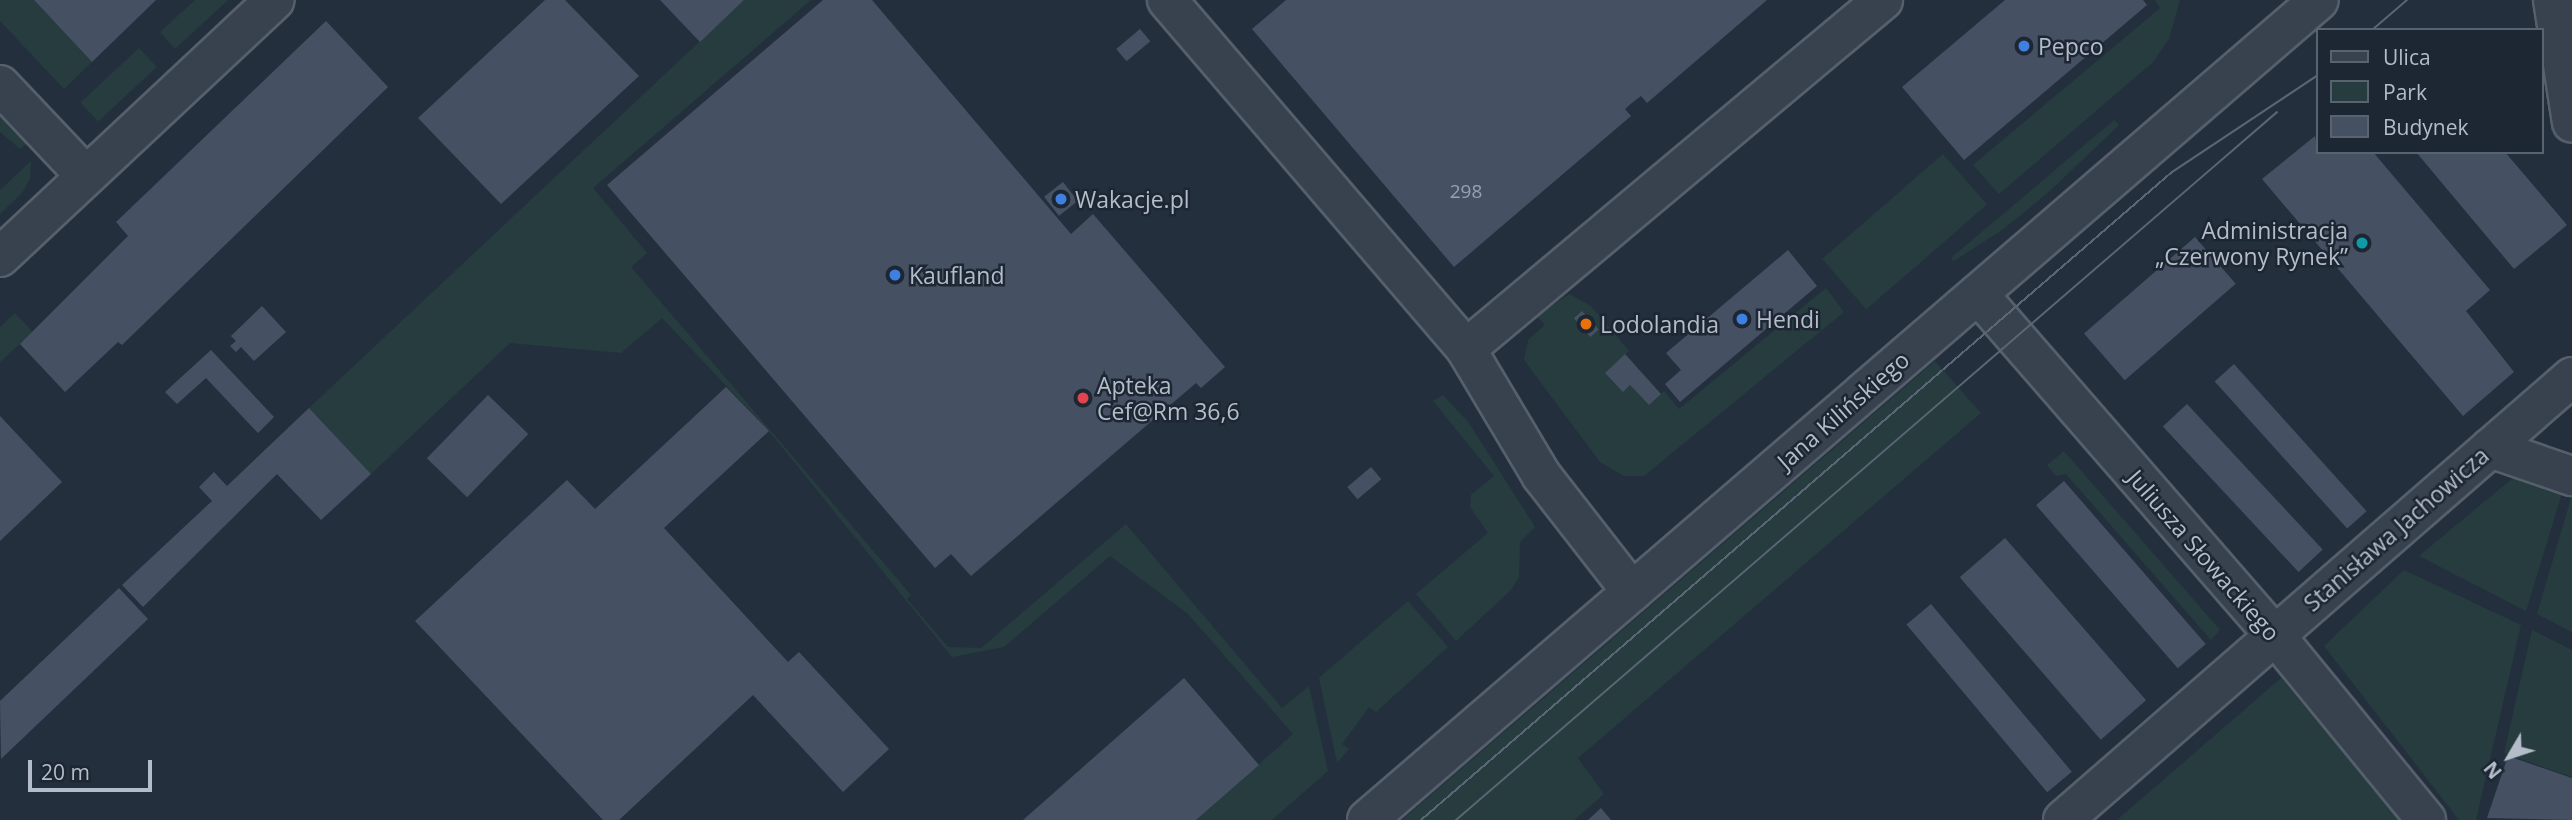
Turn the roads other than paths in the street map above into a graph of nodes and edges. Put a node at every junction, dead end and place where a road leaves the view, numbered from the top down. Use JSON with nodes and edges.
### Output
{"nodes":[{"id":1,"x":275,"y":0,"type":"edge"},
{"id":2,"x":1167,"y":0,"type":"edge"},
{"id":3,"x":1883,"y":0,"type":"edge"},
{"id":4,"x":2319,"y":0,"type":"edge"},
{"id":5,"x":2553,"y":0,"type":"edge"},
{"id":6,"x":0,"y":85,"type":"edge"},
{"id":7,"x":2572,"y":123,"type":"edge"},
{"id":8,"x":86,"y":176,"type":"junction"},
{"id":9,"x":0,"y":257,"type":"edge"},
{"id":10,"x":1978,"y":294,"type":"junction"},
{"id":11,"x":1466,"y":349,"type":"junction"},
{"id":12,"x":2572,"y":377,"type":"edge"},
{"id":13,"x":2490,"y":448,"type":"junction"},
{"id":14,"x":2572,"y":476,"type":"edge"},
{"id":15,"x":1632,"y":592,"type":"junction"},
{"id":16,"x":2274,"y":634,"type":"junction"},
{"id":17,"x":1367,"y":820,"type":"edge"},
{"id":18,"x":2063,"y":820,"type":"edge"},
{"id":19,"x":2426,"y":820,"type":"edge"}],
"edges":[{"from":1,"to":8,"type":"street"},
{"from":2,"to":11,"type":"street"},
{"from":3,"to":11,"type":"street"},
{"from":4,"to":10,"type":"street","name":"Jana Kilińskiego"},
{"from":5,"to":7,"type":"street"},
{"from":6,"to":8,"type":"street"},
{"from":8,"to":9,"type":"street"},
{"from":10,"to":15,"type":"street","name":"Jana Kilińskiego"},
{"from":10,"to":16,"type":"street","name":"Juliusza Słowackiego"},
{"from":11,"to":15,"type":"street"},
{"from":12,"to":13,"type":"street","name":"Stanisława Jachowicza"},
{"from":13,"to":14,"type":"street"},
{"from":13,"to":16,"type":"street","name":"Stanisława Jachowicza"},
{"from":15,"to":17,"type":"street","name":"Jana Kilińskiego"},
{"from":16,"to":18,"type":"street","name":"Stanisława Jachowicza"},
{"from":16,"to":19,"type":"street","name":"Juliusza Słowackiego"}]}
